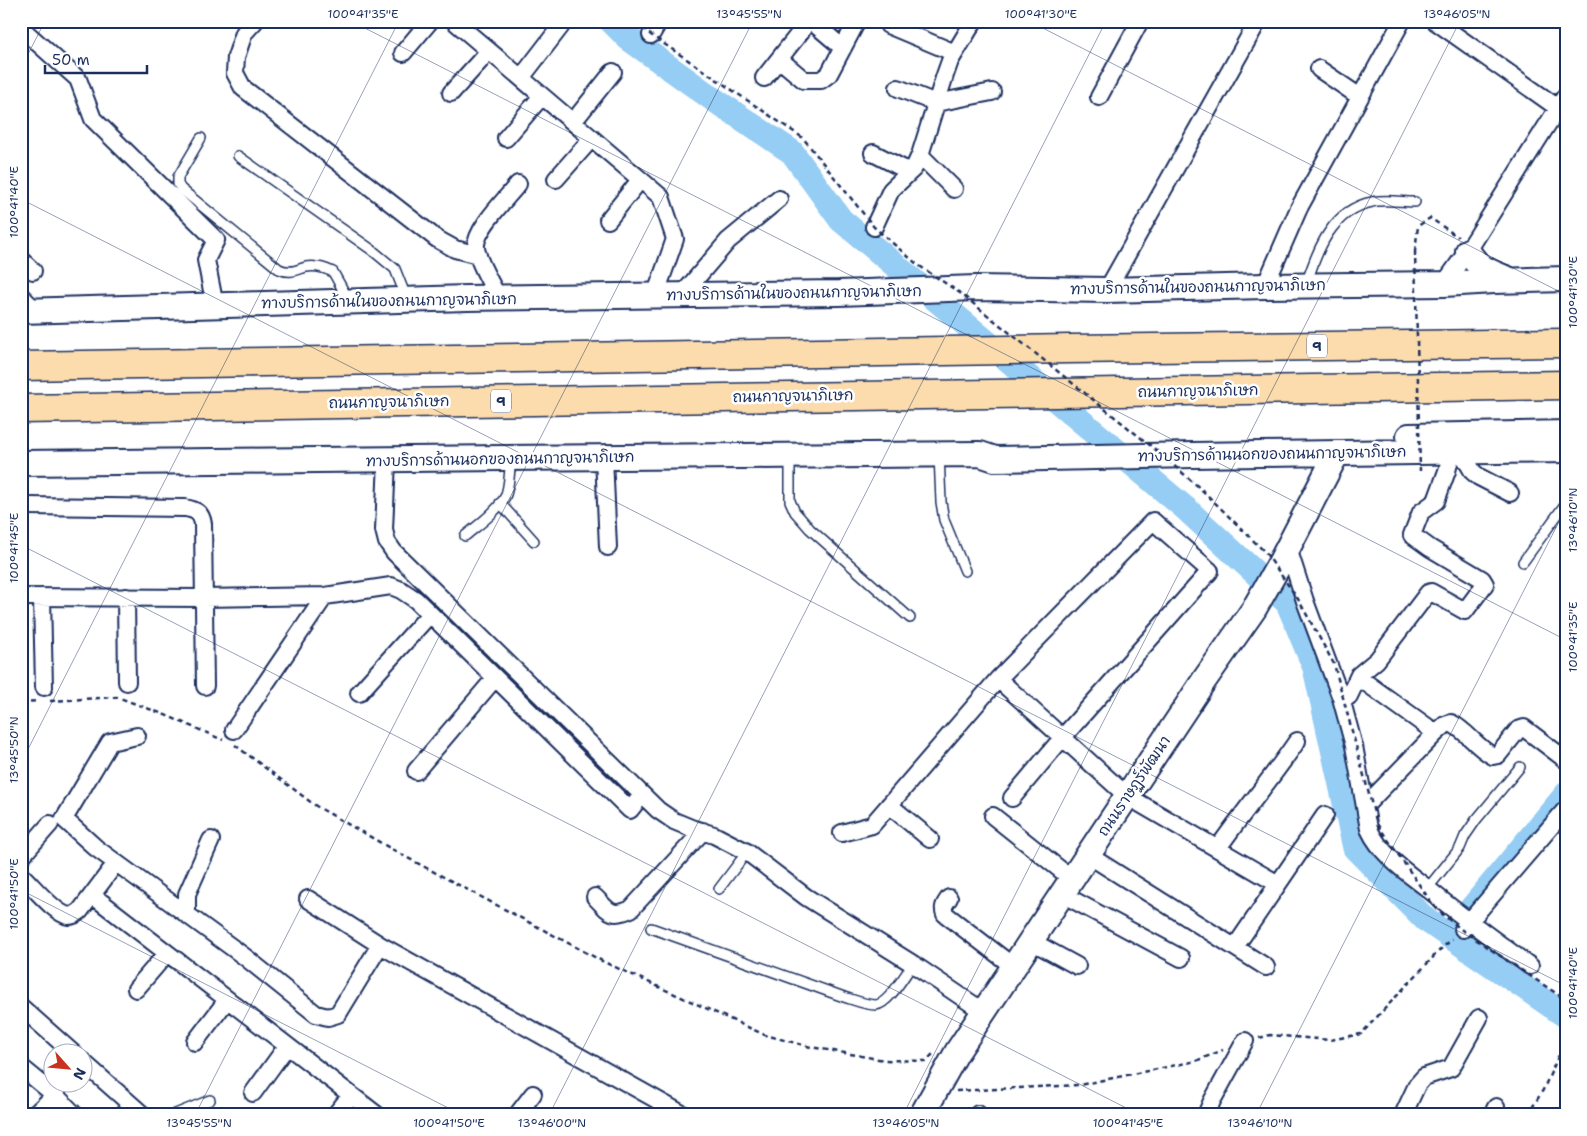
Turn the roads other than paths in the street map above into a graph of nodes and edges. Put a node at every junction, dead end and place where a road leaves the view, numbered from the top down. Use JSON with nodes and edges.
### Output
{"nodes":[{"id":1,"x":255,"y":21,"type":"edge"},
{"id":2,"x":430,"y":21,"type":"edge"},
{"id":3,"x":454,"y":21,"type":"edge"},
{"id":4,"x":806,"y":21,"type":"edge"},
{"id":5,"x":811,"y":21,"type":"edge"},
{"id":6,"x":857,"y":21,"type":"edge"},
{"id":7,"x":974,"y":21,"type":"edge"},
{"id":8,"x":1140,"y":21,"type":"edge"},
{"id":9,"x":1258,"y":21,"type":"edge"},
{"id":10,"x":1402,"y":21,"type":"edge"},
{"id":11,"x":1435,"y":21,"type":"edge"},
{"id":12,"x":561,"y":26,"type":"dead end"},
{"id":13,"x":888,"y":26,"type":"dead end"},
{"id":14,"x":472,"y":27,"type":"edge"},
{"id":15,"x":21,"y":28,"type":"edge"},
{"id":16,"x":843,"y":48,"type":"junction"},
{"id":17,"x":489,"y":51,"type":"junction"},
{"id":18,"x":403,"y":53,"type":"dead end"},
{"id":19,"x":955,"y":53,"type":"junction"},
{"id":20,"x":779,"y":59,"type":"junction"},
{"id":21,"x":1319,"y":69,"type":"dead end"},
{"id":22,"x":613,"y":72,"type":"dead end"},
{"id":23,"x":521,"y":78,"type":"junction"},
{"id":24,"x":764,"y":78,"type":"dead end"},
{"id":25,"x":898,"y":88,"type":"dead end"},
{"id":26,"x":992,"y":92,"type":"dead end"},
{"id":27,"x":451,"y":93,"type":"dead end"},
{"id":28,"x":542,"y":96,"type":"junction"},
{"id":29,"x":1099,"y":97,"type":"dead end"},
{"id":30,"x":1360,"y":97,"type":"junction"},
{"id":31,"x":1562,"y":102,"type":"edge"},
{"id":32,"x":936,"y":104,"type":"junction"},
{"id":33,"x":573,"y":122,"type":"junction"},
{"id":34,"x":201,"y":138,"type":"dead end"},
{"id":35,"x":506,"y":138,"type":"dead end"},
{"id":36,"x":592,"y":138,"type":"junction"},
{"id":37,"x":873,"y":153,"type":"dead end"},
{"id":38,"x":920,"y":155,"type":"junction"},
{"id":39,"x":238,"y":156,"type":"dead end"},
{"id":40,"x":910,"y":172,"type":"junction"},
{"id":41,"x":556,"y":179,"type":"dead end"},
{"id":42,"x":640,"y":180,"type":"junction"},
{"id":43,"x":518,"y":184,"type":"dead end"},
{"id":44,"x":954,"y":190,"type":"dead end"},
{"id":45,"x":779,"y":199,"type":"dead end"},
{"id":46,"x":1415,"y":202,"type":"dead end"},
{"id":47,"x":608,"y":220,"type":"dead end"},
{"id":48,"x":874,"y":227,"type":"road end"},
{"id":49,"x":1469,"y":248,"type":"junction"},
{"id":50,"x":478,"y":255,"type":"junction"},
{"id":51,"x":1566,"y":279,"type":"edge"},
{"id":52,"x":1511,"y":280,"type":"junction"},
{"id":53,"x":1444,"y":284,"type":"junction"},
{"id":54,"x":1306,"y":285,"type":"junction"},
{"id":55,"x":1265,"y":286,"type":"junction"},
{"id":56,"x":1107,"y":290,"type":"junction"},
{"id":57,"x":1566,"y":294,"type":"edge"},
{"id":58,"x":682,"y":295,"type":"junction"},
{"id":59,"x":655,"y":296,"type":"junction"},
{"id":60,"x":498,"y":298,"type":"junction"},
{"id":61,"x":407,"y":300,"type":"junction"},
{"id":62,"x":349,"y":302,"type":"junction"},
{"id":63,"x":26,"y":306,"type":"edge"},
{"id":64,"x":215,"y":306,"type":"junction"},
{"id":65,"x":1566,"y":343,"type":"edge"},
{"id":66,"x":21,"y":366,"type":"edge"},
{"id":67,"x":1566,"y":384,"type":"edge"},
{"id":68,"x":21,"y":409,"type":"edge"},
{"id":69,"x":1566,"y":433,"type":"edge"},
{"id":70,"x":1194,"y":448,"type":"junction"},
{"id":71,"x":1566,"y":450,"type":"edge"},
{"id":72,"x":1457,"y":451,"type":"junction"},
{"id":73,"x":1337,"y":453,"type":"junction"},
{"id":74,"x":790,"y":454,"type":"junction"},
{"id":75,"x":939,"y":454,"type":"junction"},
{"id":76,"x":604,"y":457,"type":"junction"},
{"id":77,"x":510,"y":458,"type":"junction"},
{"id":78,"x":387,"y":460,"type":"junction"},
{"id":79,"x":21,"y":463,"type":"edge"},
{"id":80,"x":1510,"y":493,"type":"dead end"},
{"id":81,"x":500,"y":503,"type":"junction"},
{"id":82,"x":1566,"y":503,"type":"edge"},
{"id":83,"x":27,"y":506,"type":"dead end"},
{"id":84,"x":465,"y":536,"type":"dead end"},
{"id":85,"x":534,"y":541,"type":"dead end"},
{"id":86,"x":608,"y":547,"type":"dead end"},
{"id":87,"x":1284,"y":557,"type":"junction"},
{"id":88,"x":1523,"y":562,"type":"dead end"},
{"id":89,"x":966,"y":571,"type":"dead end"},
{"id":90,"x":325,"y":596,"type":"junction"},
{"id":91,"x":21,"y":597,"type":"edge"},
{"id":92,"x":42,"y":597,"type":"junction"},
{"id":93,"x":126,"y":597,"type":"junction"},
{"id":94,"x":204,"y":598,"type":"junction"},
{"id":95,"x":430,"y":614,"type":"junction"},
{"id":96,"x":910,"y":618,"type":"dead end"},
{"id":97,"x":1358,"y":677,"type":"junction"},
{"id":98,"x":495,"y":678,"type":"junction"},
{"id":99,"x":998,"y":678,"type":"junction"},
{"id":100,"x":127,"y":682,"type":"dead end"},
{"id":101,"x":205,"y":686,"type":"dead end"},
{"id":102,"x":358,"y":693,"type":"dead end"},
{"id":103,"x":45,"y":696,"type":"road end"},
{"id":104,"x":1342,"y":699,"type":"junction"},
{"id":105,"x":1436,"y":733,"type":"junction"},
{"id":106,"x":137,"y":736,"type":"dead end"},
{"id":107,"x":1063,"y":738,"type":"junction"},
{"id":108,"x":232,"y":739,"type":"road end"},
{"id":109,"x":1297,"y":741,"type":"dead end"},
{"id":110,"x":1566,"y":760,"type":"edge"},
{"id":111,"x":1520,"y":767,"type":"dead end"},
{"id":112,"x":416,"y":771,"type":"dead end"},
{"id":113,"x":642,"y":795,"type":"junction"},
{"id":114,"x":1127,"y":796,"type":"junction"},
{"id":115,"x":1012,"y":798,"type":"dead end"},
{"id":116,"x":889,"y":805,"type":"junction"},
{"id":117,"x":1365,"y":806,"type":"junction"},
{"id":118,"x":1566,"y":809,"type":"edge"},
{"id":119,"x":1325,"y":815,"type":"dead end"},
{"id":120,"x":993,"y":816,"type":"dead end"},
{"id":121,"x":50,"y":824,"type":"dead end"},
{"id":122,"x":703,"y":831,"type":"junction"},
{"id":123,"x":842,"y":833,"type":"dead end"},
{"id":124,"x":930,"y":839,"type":"dead end"},
{"id":125,"x":211,"y":840,"type":"dead end"},
{"id":126,"x":1218,"y":848,"type":"junction"},
{"id":127,"x":747,"y":852,"type":"junction"},
{"id":128,"x":1088,"y":855,"type":"junction"},
{"id":129,"x":21,"y":857,"type":"edge"},
{"id":130,"x":110,"y":871,"type":"dead end"},
{"id":131,"x":21,"y":875,"type":"edge"},
{"id":132,"x":1278,"y":884,"type":"junction"},
{"id":133,"x":1067,"y":887,"type":"junction"},
{"id":134,"x":1427,"y":889,"type":"junction"},
{"id":135,"x":719,"y":890,"type":"dead end"},
{"id":136,"x":92,"y":895,"type":"junction"},
{"id":137,"x":595,"y":897,"type":"dead end"},
{"id":138,"x":949,"y":898,"type":"dead end"},
{"id":139,"x":308,"y":899,"type":"dead end"},
{"id":140,"x":187,"y":915,"type":"junction"},
{"id":141,"x":1467,"y":925,"type":"junction"},
{"id":142,"x":650,"y":928,"type":"dead end"},
{"id":143,"x":1031,"y":941,"type":"junction"},
{"id":144,"x":380,"y":945,"type":"junction"},
{"id":145,"x":1235,"y":947,"type":"junction"},
{"id":146,"x":167,"y":953,"type":"junction"},
{"id":147,"x":1182,"y":958,"type":"dead end"},
{"id":148,"x":913,"y":964,"type":"junction"},
{"id":149,"x":1077,"y":966,"type":"dead end"},
{"id":150,"x":1530,"y":966,"type":"dead end"},
{"id":151,"x":1014,"y":967,"type":"junction"},
{"id":152,"x":1266,"y":967,"type":"dead end"},
{"id":153,"x":136,"y":989,"type":"dead end"},
{"id":154,"x":227,"y":1000,"type":"junction"},
{"id":155,"x":21,"y":1007,"type":"edge"},
{"id":156,"x":984,"y":1012,"type":"junction"},
{"id":157,"x":1479,"y":1018,"type":"dead end"},
{"id":158,"x":1245,"y":1041,"type":"road end"},
{"id":159,"x":196,"y":1042,"type":"dead end"},
{"id":160,"x":63,"y":1044,"type":"edge"},
{"id":161,"x":288,"y":1046,"type":"junction"},
{"id":162,"x":21,"y":1067,"type":"edge"},
{"id":163,"x":92,"y":1070,"type":"edge"},
{"id":164,"x":253,"y":1093,"type":"dead end"},
{"id":165,"x":532,"y":1094,"type":"dead end"},
{"id":166,"x":55,"y":1095,"type":"junction"},
{"id":167,"x":351,"y":1095,"type":"junction"},
{"id":168,"x":210,"y":1100,"type":"dead end"},
{"id":169,"x":34,"y":1115,"type":"edge"},
{"id":170,"x":75,"y":1115,"type":"edge"},
{"id":171,"x":143,"y":1115,"type":"edge"},
{"id":172,"x":173,"y":1115,"type":"edge"},
{"id":173,"x":335,"y":1115,"type":"edge"},
{"id":174,"x":377,"y":1115,"type":"edge"},
{"id":175,"x":516,"y":1115,"type":"edge"},
{"id":176,"x":684,"y":1115,"type":"edge"},
{"id":177,"x":922,"y":1115,"type":"edge"},
{"id":178,"x":1206,"y":1115,"type":"edge"},
{"id":179,"x":1403,"y":1115,"type":"edge"}],
"edges":[{"from":1,"to":50,"type":"street"},
{"from":2,"to":18,"type":"street"},
{"from":3,"to":14,"type":"street"},
{"from":4,"to":20,"type":"street"},
{"from":5,"to":16,"type":"street"},
{"from":6,"to":16,"type":"street"},
{"from":7,"to":19,"type":"street"},
{"from":8,"to":29,"type":"street"},
{"from":9,"to":56,"type":"street"},
{"from":10,"to":30,"type":"street"},
{"from":11,"to":31,"type":"street"},
{"from":12,"to":23,"type":"street"},
{"from":13,"to":19,"type":"street"},
{"from":14,"to":17,"type":"street"},
{"from":15,"to":64,"type":"street"},
{"from":16,"to":20,"type":"street"},
{"from":17,"to":23,"type":"street"},
{"from":17,"to":27,"type":"street"},
{"from":19,"to":32,"type":"street"},
{"from":20,"to":24,"type":"street"},
{"from":21,"to":30,"type":"street"},
{"from":22,"to":33,"type":"street"},
{"from":23,"to":28,"type":"street"},
{"from":25,"to":32,"type":"street"},
{"from":26,"to":32,"type":"street"},
{"from":28,"to":33,"type":"street"},
{"from":28,"to":35,"type":"street"},
{"from":30,"to":55,"type":"street"},
{"from":31,"to":49,"type":"street"},
{"from":32,"to":38,"type":"street"},
{"from":33,"to":36,"type":"street"},
{"from":34,"to":62,"type":"lane"},
{"from":36,"to":41,"type":"street"},
{"from":36,"to":42,"type":"street"},
{"from":37,"to":40,"type":"street"},
{"from":38,"to":40,"type":"street"},
{"from":38,"to":44,"type":"street"},
{"from":39,"to":61,"type":"lane"},
{"from":40,"to":48,"type":"street"},
{"from":42,"to":47,"type":"street"},
{"from":42,"to":59,"type":"street"},
{"from":43,"to":50,"type":"street"},
{"from":45,"to":58,"type":"street"},
{"from":46,"to":54,"type":"lane"},
{"from":49,"to":52,"type":"main road"},
{"from":49,"to":53,"type":"street"},
{"from":50,"to":60,"type":"street"},
{"from":51,"to":52,"type":"main road","name":"ทางบริการด้านในของถนนกาญจนาภิเษก"},
{"from":52,"to":53,"type":"main road","name":"ทางบริการด้านในของถนนกาญจนาภิเษก"},
{"from":53,"to":54,"type":"main road","name":"ทางบริการด้านในของถนนกาญจนาภิเษก"},
{"from":53,"to":57,"type":"main road"},
{"from":54,"to":55,"type":"main road","name":"ทางบริการด้านในของถนนกาญจนาภิเษก"},
{"from":55,"to":56,"type":"main road","name":"ทางบริการด้านในของถนนกาญจนาภิเษก"},
{"from":56,"to":58,"type":"main road","name":"ทางบริการด้านในของถนนกาญจนาภิเษก","bridge":true},
{"from":58,"to":59,"type":"main road","name":"ทางบริการด้านในของถนนกาญจนาภิเษก"},
{"from":59,"to":60,"type":"main road","name":"ทางบริการด้านในของถนนกาญจนาภิเษก"},
{"from":60,"to":61,"type":"main road","name":"ทางบริการด้านในของถนนกาญจนาภิเษก"},
{"from":61,"to":62,"type":"main road","name":"ทางบริการด้านในของถนนกาญจนาภิเษก"},
{"from":62,"to":64,"type":"main road","name":"ทางบริการด้านในของถนนกาญจนาภิเษก"},
{"from":63,"to":64,"type":"main road","name":"ทางบริการด้านในของถนนกาญจนาภิเษก"},
{"from":65,"to":66,"type":"highway","number":"9"},
{"from":67,"to":68,"type":"highway","name":"ถนนกาญจนาภิเษก","number":"9"},
{"from":69,"to":70,"type":"main road"},
{"from":70,"to":73,"type":"main road","name":"ทางบริการด้านนอกของถนนกาญจนาภิเษก"},
{"from":70,"to":75,"type":"main road","name":"ทางบริการด้านนอกของถนนกาญจนาภิเษก"},
{"from":71,"to":72,"type":"main road","name":"ทางบริการด้านนอกของถนนกาญจนาภิเษก"},
{"from":72,"to":73,"type":"main road","name":"ทางบริการด้านนอกของถนนกาญจนาภิเษก"},
{"from":72,"to":80,"type":"street"},
{"from":72,"to":97,"type":"street"},
{"from":73,"to":87,"type":"main road","name":"ถนนราษฏร์พัฒนา"},
{"from":74,"to":75,"type":"main road","name":"ทางบริการด้านนอกของถนนกาญจนาภิเษก"},
{"from":74,"to":76,"type":"main road","name":"ทางบริการด้านนอกของถนนกาญจนาภิเษก"},
{"from":74,"to":96,"type":"lane"},
{"from":75,"to":89,"type":"lane"},
{"from":76,"to":77,"type":"main road","name":"ทางบริการด้านนอกของถนนกาญจนาภิเษก"},
{"from":76,"to":86,"type":"street"},
{"from":77,"to":78,"type":"main road","name":"ทางบริการด้านนอกของถนนกาญจนาภิเษก"},
{"from":77,"to":81,"type":"lane"},
{"from":78,"to":79,"type":"main road","name":"ทางบริการด้านนอกของถนนกาญจนาภิเษก"},
{"from":78,"to":113,"type":"street"},
{"from":81,"to":84,"type":"lane"},
{"from":81,"to":85,"type":"lane"},
{"from":82,"to":88,"type":"lane"},
{"from":83,"to":94,"type":"street"},
{"from":87,"to":104,"type":"street","bridge":true},
{"from":87,"to":114,"type":"main road","name":"ถนนราษฏร์พัฒนา"},
{"from":90,"to":94,"type":"street"},
{"from":90,"to":95,"type":"street"},
{"from":90,"to":108,"type":"street"},
{"from":91,"to":92,"type":"street"},
{"from":92,"to":93,"type":"street"},
{"from":92,"to":103,"type":"street"},
{"from":93,"to":94,"type":"street"},
{"from":93,"to":100,"type":"street"},
{"from":94,"to":101,"type":"street"},
{"from":95,"to":98,"type":"street"},
{"from":95,"to":102,"type":"street"},
{"from":97,"to":104,"type":"street"},
{"from":97,"to":105,"type":"street"},
{"from":98,"to":112,"type":"street"},
{"from":98,"to":113,"type":"street"},
{"from":99,"to":107,"type":"street"},
{"from":99,"to":107,"type":"street"},
{"from":99,"to":116,"type":"street"},
{"from":104,"to":117,"type":"street"},
{"from":105,"to":110,"type":"street"},
{"from":105,"to":117,"type":"street"},
{"from":106,"to":140,"type":"street"},
{"from":107,"to":114,"type":"street"},
{"from":107,"to":115,"type":"street"},
{"from":109,"to":126,"type":"street"},
{"from":111,"to":134,"type":"lane"},
{"from":113,"to":122,"type":"street"},
{"from":114,"to":126,"type":"street"},
{"from":114,"to":128,"type":"main road","name":"ถนนราษฏร์พัฒนา"},
{"from":116,"to":123,"type":"street"},
{"from":116,"to":124,"type":"street"},
{"from":117,"to":134,"type":"street"},
{"from":118,"to":141,"type":"street"},
{"from":119,"to":132,"type":"street"},
{"from":120,"to":133,"type":"street"},
{"from":121,"to":129,"type":"street"},
{"from":122,"to":127,"type":"street"},
{"from":122,"to":137,"type":"street"},
{"from":125,"to":140,"type":"street"},
{"from":126,"to":132,"type":"street"},
{"from":127,"to":135,"type":"lane"},
{"from":127,"to":148,"type":"street"},
{"from":128,"to":133,"type":"main road","name":"ถนนราษฏร์พัฒนา"},
{"from":128,"to":145,"type":"street"},
{"from":130,"to":136,"type":"street"},
{"from":131,"to":136,"type":"street"},
{"from":132,"to":145,"type":"street"},
{"from":133,"to":143,"type":"main road","name":"ถนนราษฏร์พัฒนา"},
{"from":133,"to":147,"type":"street"},
{"from":134,"to":141,"type":"street"},
{"from":136,"to":146,"type":"street"},
{"from":138,"to":151,"type":"street"},
{"from":139,"to":144,"type":"street"},
{"from":140,"to":144,"type":"street"},
{"from":141,"to":150,"type":"street"},
{"from":142,"to":148,"type":"lane"},
{"from":143,"to":149,"type":"street"},
{"from":143,"to":151,"type":"main road","name":"ถนนราษฏร์พัฒนา"},
{"from":144,"to":176,"type":"street"},
{"from":145,"to":152,"type":"street"},
{"from":146,"to":153,"type":"street"},
{"from":146,"to":154,"type":"street"},
{"from":148,"to":156,"type":"street"},
{"from":151,"to":156,"type":"main road","name":"ถนนราษฏร์พัฒนา"},
{"from":154,"to":159,"type":"street"},
{"from":154,"to":161,"type":"street"},
{"from":155,"to":160,"type":"street"},
{"from":156,"to":177,"type":"main road","name":"ถนนราษฏร์พัฒนา"},
{"from":157,"to":179,"type":"street"},
{"from":158,"to":178,"type":"street"},
{"from":161,"to":164,"type":"street"},
{"from":161,"to":167,"type":"street"},
{"from":162,"to":166,"type":"street"},
{"from":163,"to":171,"type":"street"},
{"from":165,"to":175,"type":"street"},
{"from":166,"to":169,"type":"street"},
{"from":166,"to":170,"type":"street"},
{"from":167,"to":173,"type":"street"},
{"from":167,"to":174,"type":"street"},
{"from":168,"to":172,"type":"lane"}]}
